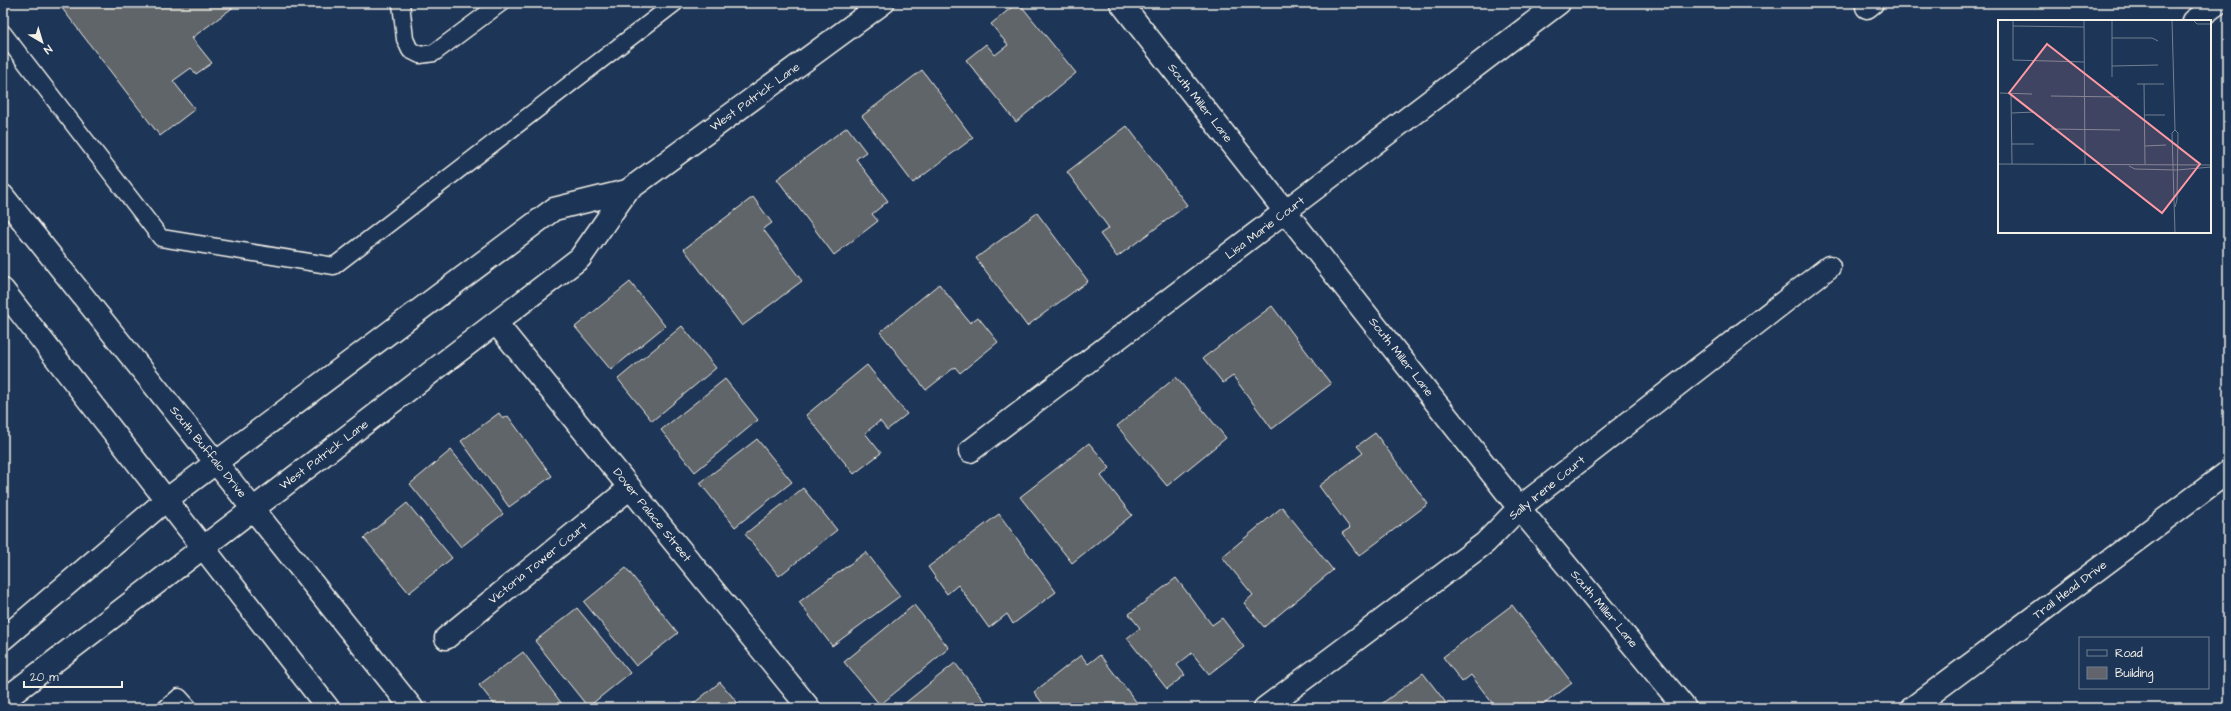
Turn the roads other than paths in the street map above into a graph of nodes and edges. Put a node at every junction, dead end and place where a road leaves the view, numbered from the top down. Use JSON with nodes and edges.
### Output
{"nodes":[{"id":1,"x":401,"y":3,"type":"edge"},
{"id":2,"x":501,"y":3,"type":"edge"},
{"id":3,"x":675,"y":3,"type":"edge"},
{"id":4,"x":883,"y":3,"type":"edge"},
{"id":5,"x":1121,"y":3,"type":"edge"},
{"id":6,"x":1559,"y":3,"type":"edge"},
{"id":7,"x":3,"y":33,"type":"edge"},
{"id":8,"x":627,"y":191,"type":"junction"},
{"id":9,"x":3,"y":196,"type":"edge"},
{"id":10,"x":1286,"y":212,"type":"junction"},
{"id":11,"x":1829,"y":267,"type":"dead end"},
{"id":12,"x":3,"y":290,"type":"edge"},
{"id":13,"x":496,"y":323,"type":"junction"},
{"id":14,"x":970,"y":451,"type":"dead end"},
{"id":15,"x":216,"y":463,"type":"junction"},
{"id":16,"x":2228,"y":472,"type":"edge"},
{"id":17,"x":630,"y":488,"type":"junction"},
{"id":18,"x":166,"y":500,"type":"junction"},
{"id":19,"x":1520,"y":508,"type":"junction"},
{"id":20,"x":253,"y":509,"type":"junction"},
{"id":21,"x":203,"y":547,"type":"junction"},
{"id":22,"x":446,"y":638,"type":"dead end"},
{"id":23,"x":3,"y":639,"type":"edge"},
{"id":24,"x":3,"y":701,"type":"edge"},
{"id":25,"x":166,"y":708,"type":"edge"},
{"id":26,"x":189,"y":708,"type":"edge"},
{"id":27,"x":328,"y":708,"type":"edge"},
{"id":28,"x":412,"y":708,"type":"edge"},
{"id":29,"x":809,"y":708,"type":"edge"},
{"id":30,"x":1265,"y":708,"type":"edge"},
{"id":31,"x":1685,"y":708,"type":"edge"},
{"id":32,"x":1912,"y":708,"type":"edge"}],
"edges":[{"from":1,"to":2,"type":"lane"},
{"from":3,"to":7,"type":"lane"},
{"from":4,"to":8,"type":"street","name":"West Patrick Lane"},
{"from":5,"to":10,"type":"street","name":"South Miller Lane"},
{"from":6,"to":10,"type":"street","name":"Lisa Marie Court"},
{"from":8,"to":13,"type":"street","name":"West Patrick Lane"},
{"from":8,"to":15,"type":"street","name":"West Patrick Lane"},
{"from":9,"to":15,"type":"street","name":"South Buffalo Drive"},
{"from":10,"to":14,"type":"street","name":"Lisa Marie Court"},
{"from":10,"to":19,"type":"street","name":"South Miller Lane"},
{"from":11,"to":19,"type":"street","name":"Sally Irene Court"},
{"from":12,"to":18,"type":"street"},
{"from":13,"to":17,"type":"street","name":"Dover Palace Street"},
{"from":13,"to":20,"type":"street","name":"West Patrick Lane"},
{"from":15,"to":18,"type":"street","name":"West Patrick Lane"},
{"from":15,"to":20,"type":"street","name":"South Buffalo Drive"},
{"from":16,"to":32,"type":"street","name":"Trail Head Drive"},
{"from":17,"to":22,"type":"street","name":"Victoria Tower Court"},
{"from":17,"to":29,"type":"street","name":"Dover Palace Street"},
{"from":18,"to":21,"type":"street"},
{"from":18,"to":23,"type":"street","name":"West Patrick Lane"},
{"from":19,"to":30,"type":"street","name":"Sally Irene Court"},
{"from":19,"to":31,"type":"street","name":"South Miller Lane"},
{"from":20,"to":21,"type":"street","name":"West Patrick Lane"},
{"from":20,"to":28,"type":"street","name":"South Buffalo Drive"},
{"from":21,"to":24,"type":"street","name":"West Patrick Lane"},
{"from":21,"to":27,"type":"street"},
{"from":25,"to":26,"type":"lane"}]}
